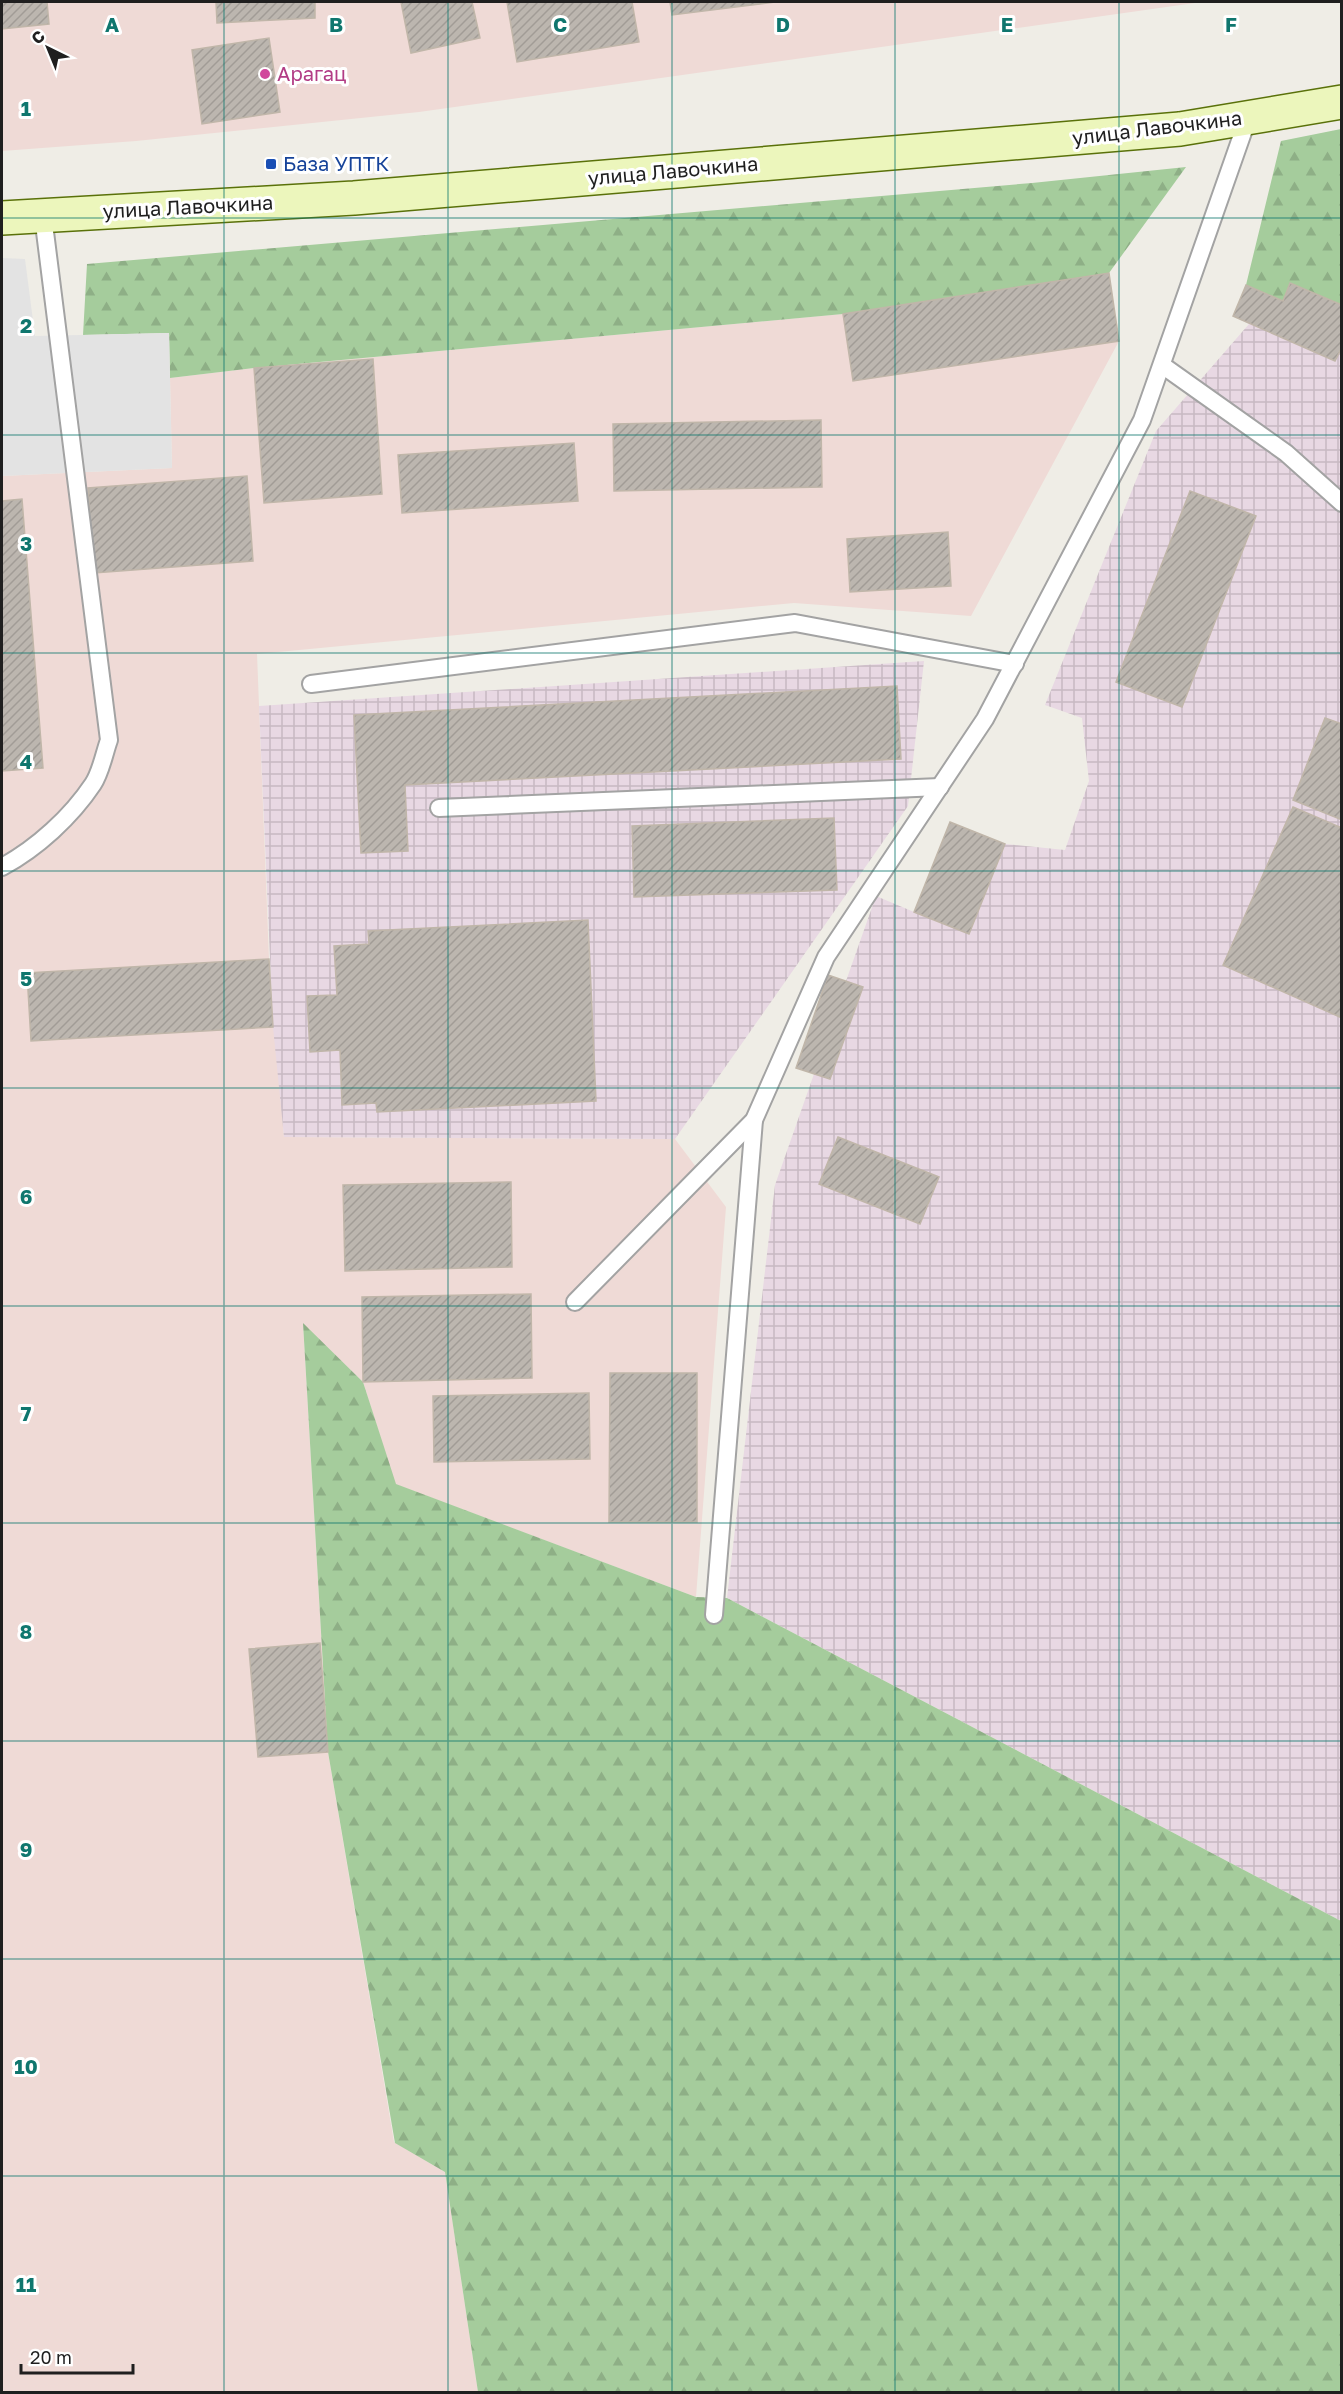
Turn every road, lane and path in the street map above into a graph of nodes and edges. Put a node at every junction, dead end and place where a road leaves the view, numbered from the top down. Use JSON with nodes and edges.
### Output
{"nodes":[{"id":1,"x":1341,"y":102,"type":"edge"},
{"id":2,"x":1248,"y":118,"type":"junction"},
{"id":3,"x":43,"y":216,"type":"junction"},
{"id":4,"x":2,"y":218,"type":"edge"},
{"id":5,"x":1162,"y":365,"type":"junction"},
{"id":6,"x":1341,"y":503,"type":"edge"},
{"id":7,"x":1015,"y":664,"type":"junction"},
{"id":8,"x":311,"y":684,"type":"dead end"},
{"id":9,"x":940,"y":787,"type":"junction"},
{"id":10,"x":439,"y":808,"type":"dead end"},
{"id":11,"x":2,"y":867,"type":"edge"},
{"id":12,"x":754,"y":1120,"type":"junction"},
{"id":13,"x":575,"y":1302,"type":"dead end"},
{"id":14,"x":714,"y":1615,"type":"dead end"}],
"edges":[{"from":1,"to":2,"type":"main road","name":"улица Лавочкина"},
{"from":2,"to":3,"type":"main road","name":"улица Лавочкина"},
{"from":2,"to":5,"type":"lane"},
{"from":3,"to":4,"type":"main road","name":"улица Лавочкина"},
{"from":3,"to":11,"type":"lane"},
{"from":5,"to":6,"type":"lane"},
{"from":5,"to":7,"type":"lane"},
{"from":7,"to":8,"type":"lane"},
{"from":7,"to":9,"type":"lane"},
{"from":9,"to":10,"type":"lane"},
{"from":9,"to":12,"type":"lane"},
{"from":12,"to":13,"type":"lane"},
{"from":12,"to":14,"type":"lane"}]}
